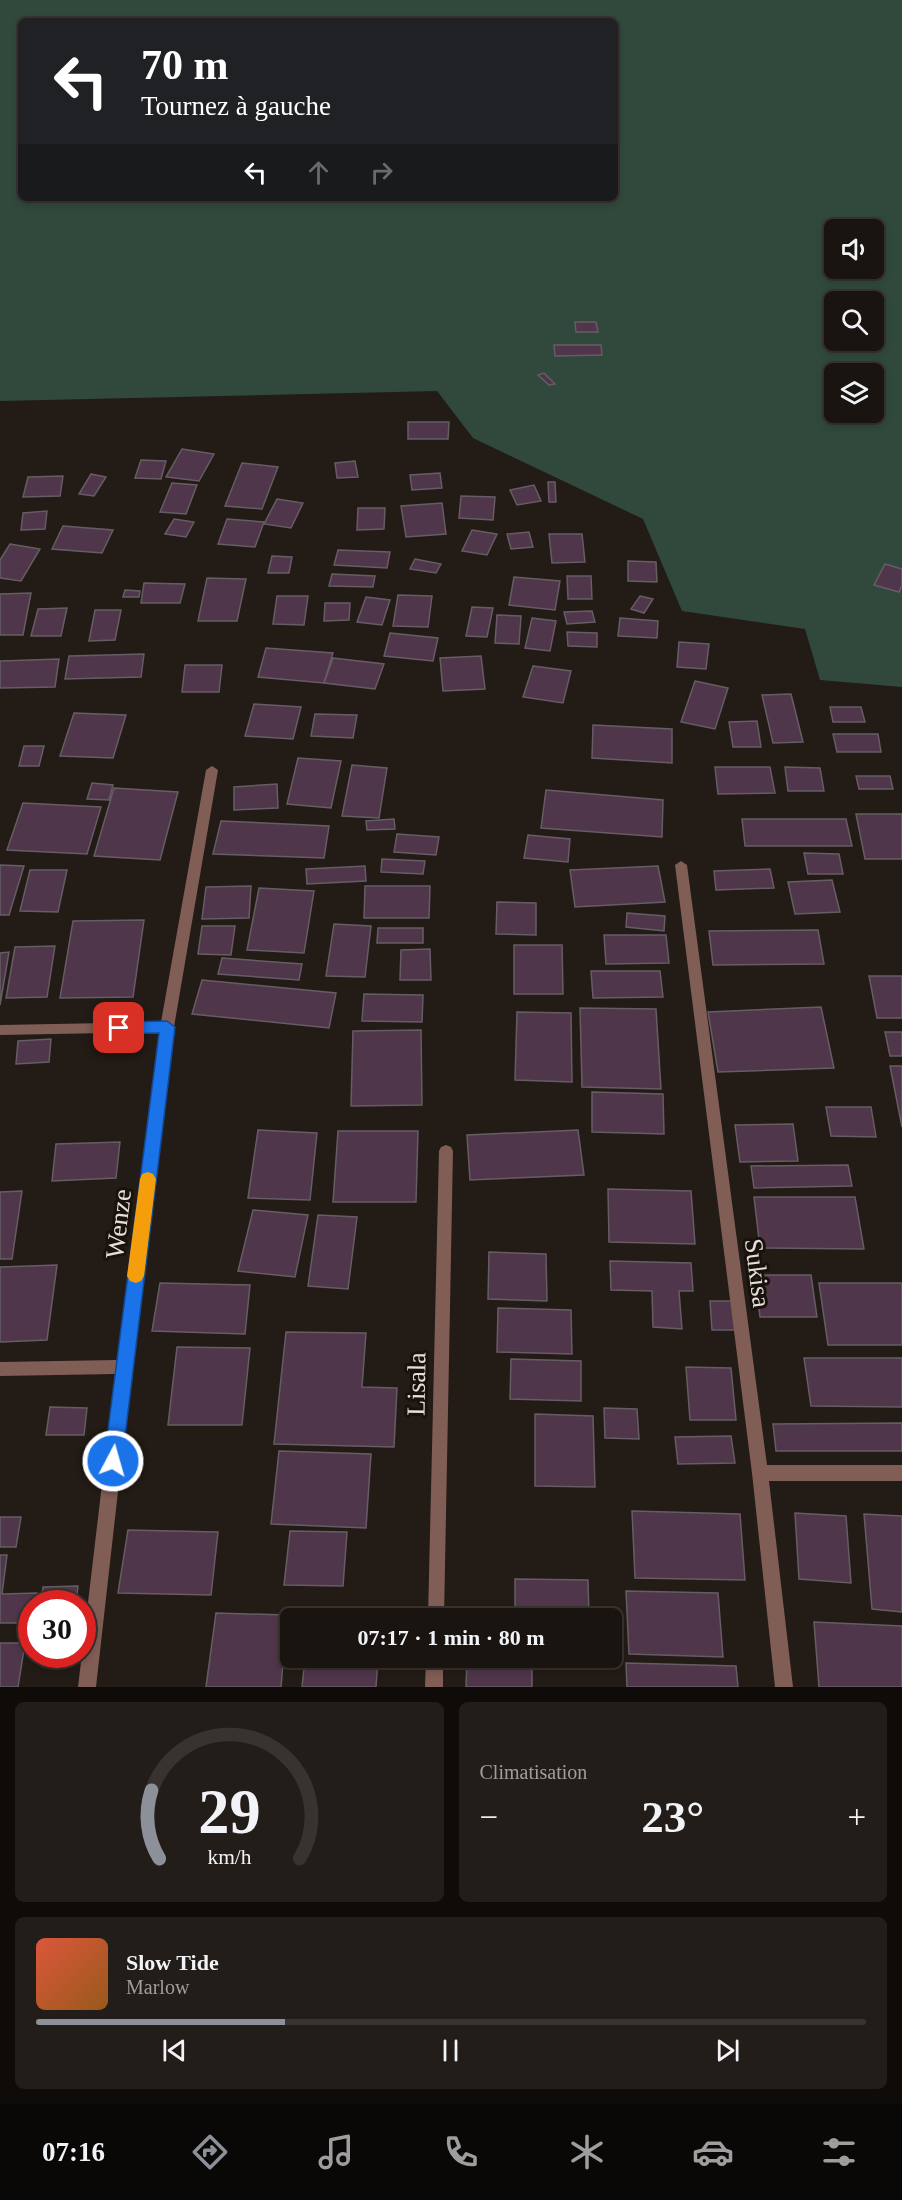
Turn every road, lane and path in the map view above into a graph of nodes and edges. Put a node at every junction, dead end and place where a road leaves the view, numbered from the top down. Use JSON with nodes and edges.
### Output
{"nodes":[{"id":1,"x":212,"y":770,"type":"dead end"},
{"id":2,"x":681,"y":865,"type":"dead end"},
{"id":3,"x":167,"y":1027,"type":"junction"},
{"id":4,"x":0,"y":1030,"type":"edge"},
{"id":5,"x":446,"y":1150,"type":"dead end"},
{"id":6,"x":124,"y":1367,"type":"junction"},
{"id":7,"x":0,"y":1369,"type":"edge"},
{"id":8,"x":760,"y":1473,"type":"junction"},
{"id":9,"x":902,"y":1473,"type":"edge"},
{"id":10,"x":436,"y":1608,"type":"edge"},
{"id":11,"x":435,"y":1668,"type":"edge"},
{"id":12,"x":87,"y":1687,"type":"edge"},
{"id":13,"x":434,"y":1687,"type":"edge"},
{"id":14,"x":784,"y":1687,"type":"edge"}],
"edges":[{"from":1,"to":3,"type":"street","name":"Wenze"},
{"from":2,"to":8,"type":"street","name":"Sukisa"},
{"from":3,"to":4,"type":"street"},
{"from":3,"to":6,"type":"street","name":"Wenze"},
{"from":5,"to":10,"type":"street","name":"Lisala"},
{"from":6,"to":7,"type":"street"},
{"from":6,"to":12,"type":"street","name":"Wenze"},
{"from":8,"to":9,"type":"street"},
{"from":8,"to":14,"type":"street","name":"Sukisa"},
{"from":11,"to":13,"type":"street"}]}
